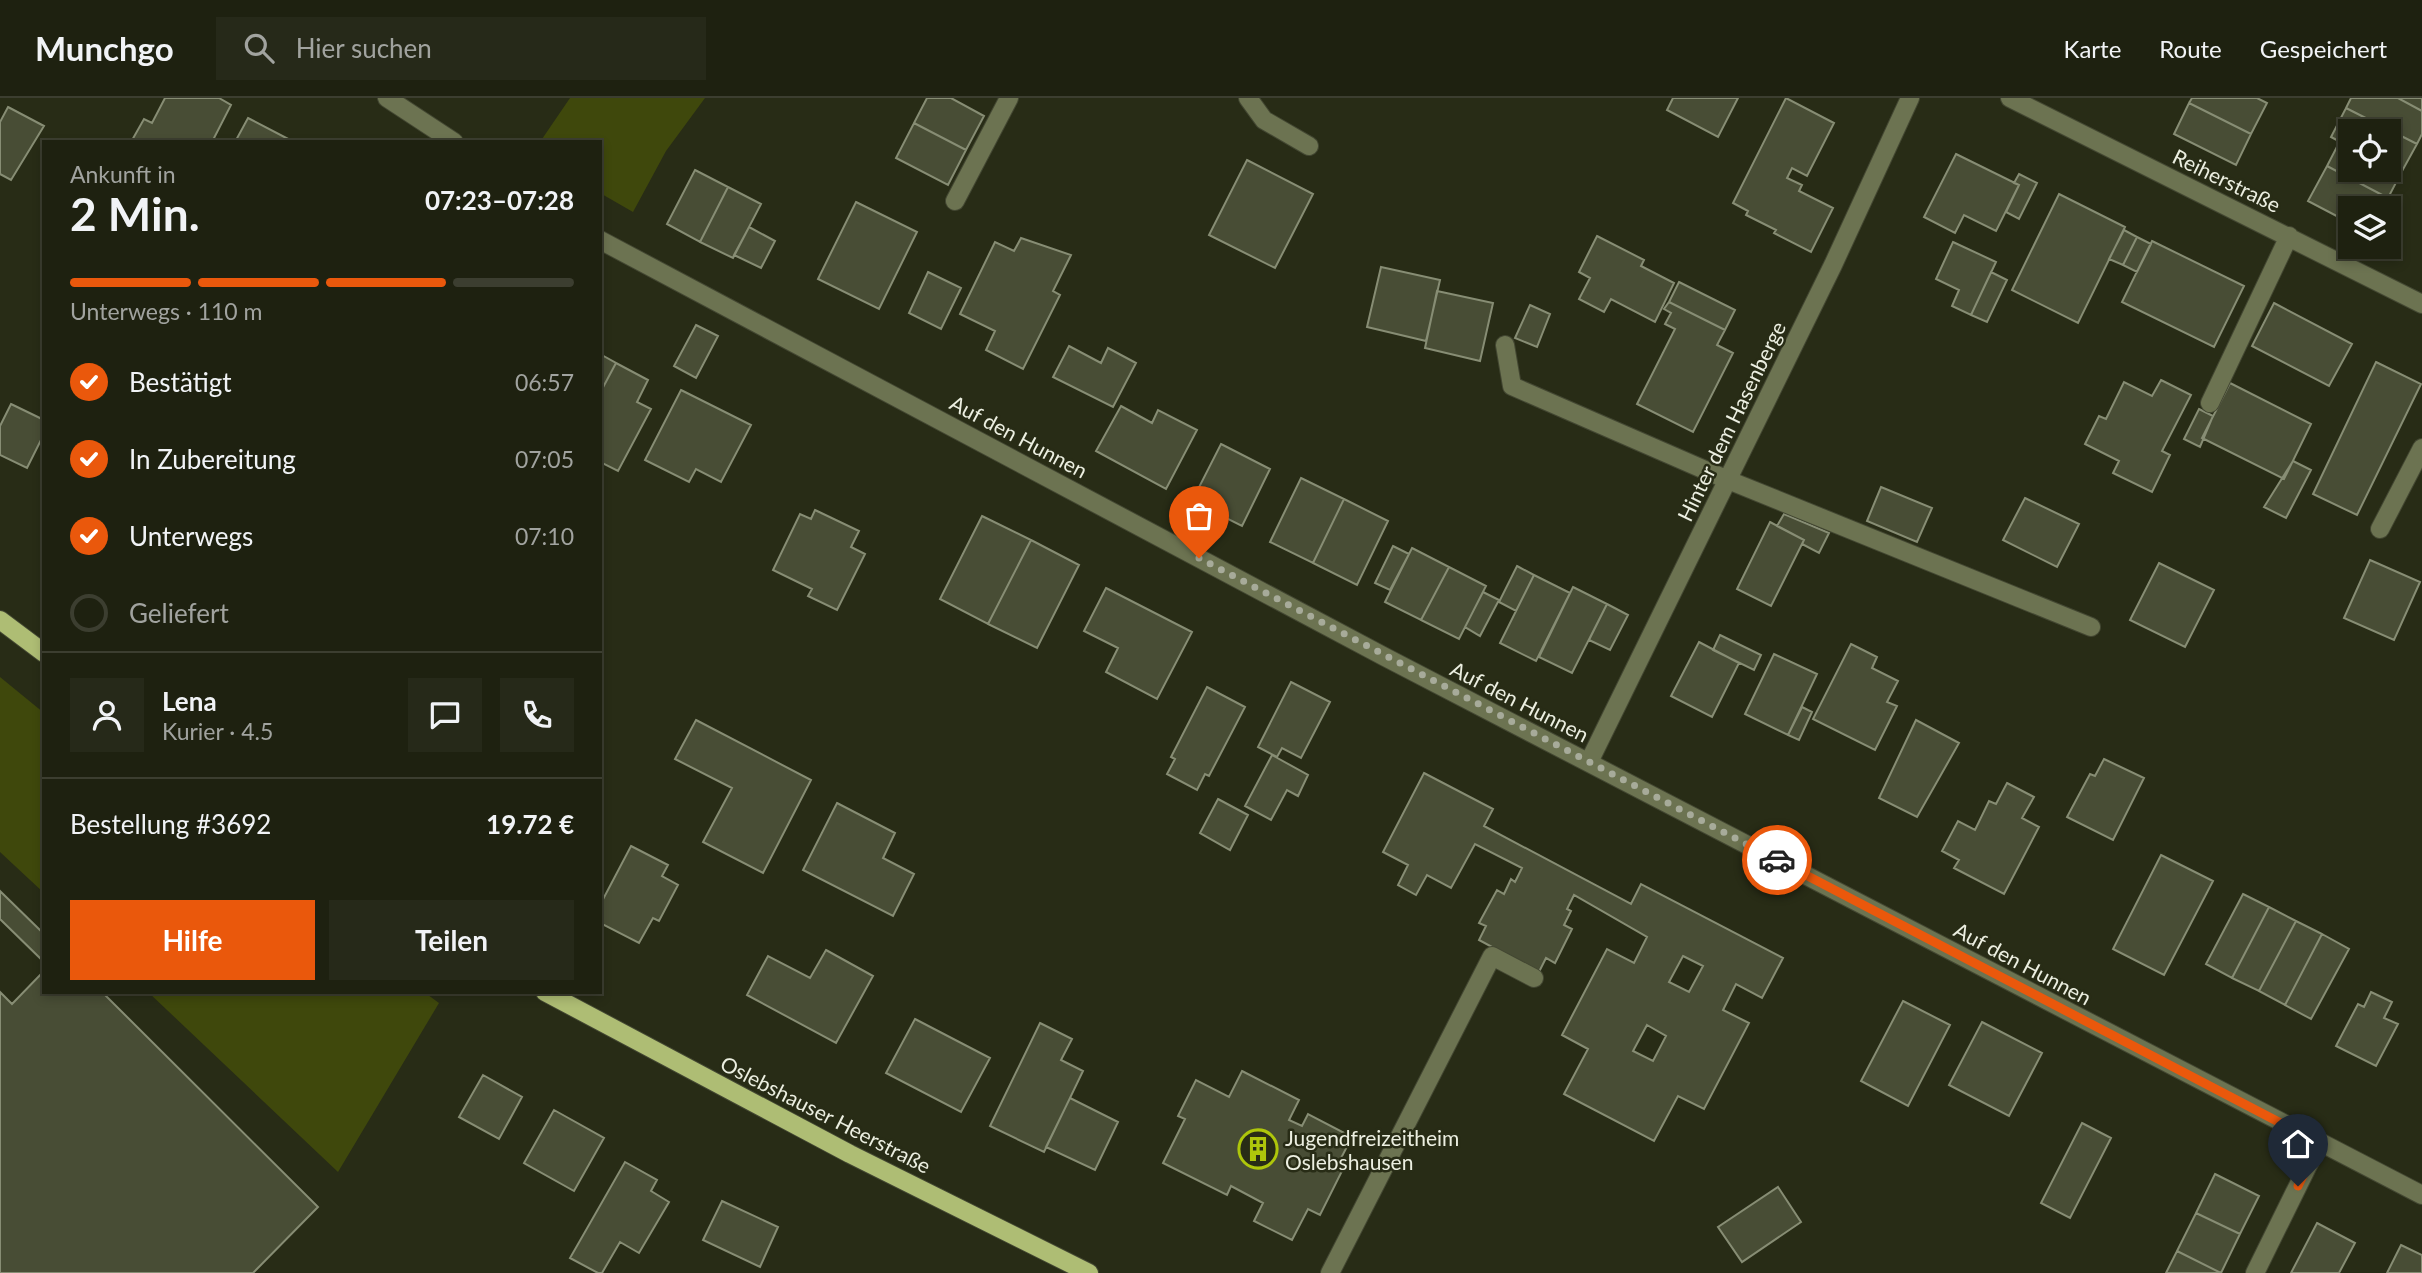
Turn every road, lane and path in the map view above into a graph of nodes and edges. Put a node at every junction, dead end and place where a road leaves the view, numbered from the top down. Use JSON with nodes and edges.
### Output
{"nodes":[{"id":1,"x":387,"y":98,"type":"edge"},
{"id":2,"x":1009,"y":98,"type":"edge"},
{"id":3,"x":1248,"y":98,"type":"edge"},
{"id":4,"x":1910,"y":98,"type":"edge"},
{"id":5,"x":2010,"y":98,"type":"edge"},
{"id":6,"x":451,"y":140,"type":"edge"},
{"id":7,"x":1309,"y":146,"type":"dead end"},
{"id":8,"x":955,"y":201,"type":"dead end"},
{"id":9,"x":2289,"y":236,"type":"junction"},
{"id":10,"x":602,"y":241,"type":"edge"},
{"id":11,"x":2422,"y":304,"type":"edge"},
{"id":12,"x":1505,"y":345,"type":"dead end"},
{"id":13,"x":2210,"y":404,"type":"dead end"},
{"id":14,"x":2422,"y":448,"type":"edge"},
{"id":15,"x":1728,"y":480,"type":"junction"},
{"id":16,"x":2380,"y":530,"type":"dead end"},
{"id":17,"x":0,"y":620,"type":"edge"},
{"id":18,"x":2091,"y":627,"type":"dead end"},
{"id":19,"x":42,"y":652,"type":"edge"},
{"id":20,"x":1588,"y":762,"type":"junction"},
{"id":21,"x":1534,"y":978,"type":"dead end"},
{"id":22,"x":549,"y":994,"type":"edge"},
{"id":23,"x":2319,"y":1143,"type":"junction"},
{"id":24,"x":2422,"y":1195,"type":"edge"},
{"id":25,"x":1089,"y":1273,"type":"edge"},
{"id":26,"x":1330,"y":1273,"type":"edge"},
{"id":27,"x":2255,"y":1273,"type":"edge"}],
"edges":[{"from":1,"to":6,"type":"street"},
{"from":2,"to":8,"type":"street"},
{"from":3,"to":7,"type":"street"},
{"from":4,"to":15,"type":"street","name":"Hinter dem Hasenberge"},
{"from":5,"to":9,"type":"street","name":"Reiherstraße"},
{"from":9,"to":11,"type":"street","name":"Reiherstraße"},
{"from":9,"to":13,"type":"street"},
{"from":10,"to":20,"type":"street","name":"Auf den Hunnen"},
{"from":12,"to":15,"type":"street"},
{"from":14,"to":16,"type":"street"},
{"from":15,"to":18,"type":"street"},
{"from":15,"to":20,"type":"street","name":"Hinter dem Hasenberge"},
{"from":17,"to":19,"type":"main road"},
{"from":20,"to":23,"type":"street","name":"Auf den Hunnen"},
{"from":21,"to":26,"type":"street"},
{"from":22,"to":25,"type":"main road","name":"Oslebshauser Heerstraße"},
{"from":23,"to":24,"type":"street","name":"Auf den Hunnen"},
{"from":23,"to":27,"type":"street"}]}
